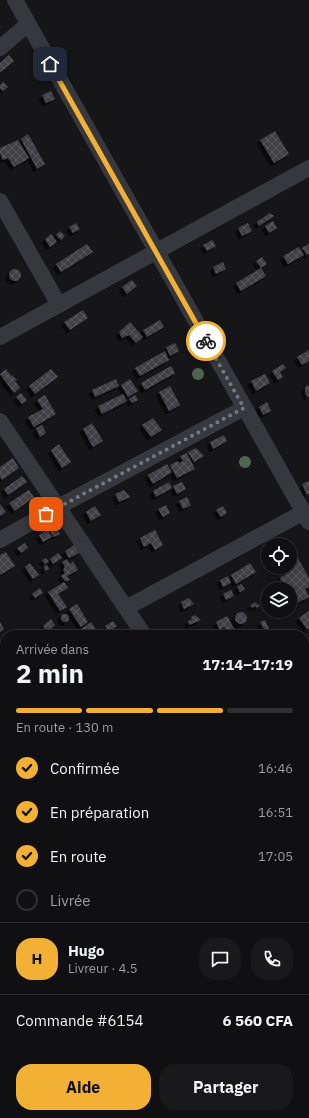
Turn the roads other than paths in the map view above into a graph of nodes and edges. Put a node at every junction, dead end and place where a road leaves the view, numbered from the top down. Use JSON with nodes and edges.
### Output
{"nodes":[{"id":1,"x":15,"y":0,"type":"edge"},
{"id":2,"x":28,"y":24,"type":"junction"},
{"id":3,"x":0,"y":48,"type":"edge"},
{"id":4,"x":309,"y":168,"type":"edge"},
{"id":5,"x":0,"y":201,"type":"edge"},
{"id":6,"x":156,"y":251,"type":"junction"},
{"id":7,"x":59,"y":305,"type":"junction"},
{"id":8,"x":0,"y":337,"type":"edge"},
{"id":9,"x":244,"y":408,"type":"junction"},
{"id":10,"x":0,"y":421,"type":"edge"},
{"id":11,"x":58,"y":507,"type":"junction"},
{"id":12,"x":306,"y":517,"type":"edge"},
{"id":13,"x":0,"y":540,"type":"edge"},
{"id":14,"x":126,"y":608,"type":"junction"},
{"id":15,"x":141,"y":630,"type":"edge"}],
"edges":[{"from":1,"to":2,"type":"street"},
{"from":2,"to":3,"type":"street"},
{"from":2,"to":6,"type":"street"},
{"from":4,"to":6,"type":"street"},
{"from":5,"to":7,"type":"street"},
{"from":6,"to":7,"type":"street"},
{"from":6,"to":9,"type":"street"},
{"from":7,"to":8,"type":"street"},
{"from":9,"to":11,"type":"street"},
{"from":9,"to":12,"type":"street"},
{"from":10,"to":11,"type":"street"},
{"from":11,"to":13,"type":"street"},
{"from":11,"to":14,"type":"street"},
{"from":12,"to":14,"type":"street"},
{"from":14,"to":15,"type":"street"}]}
